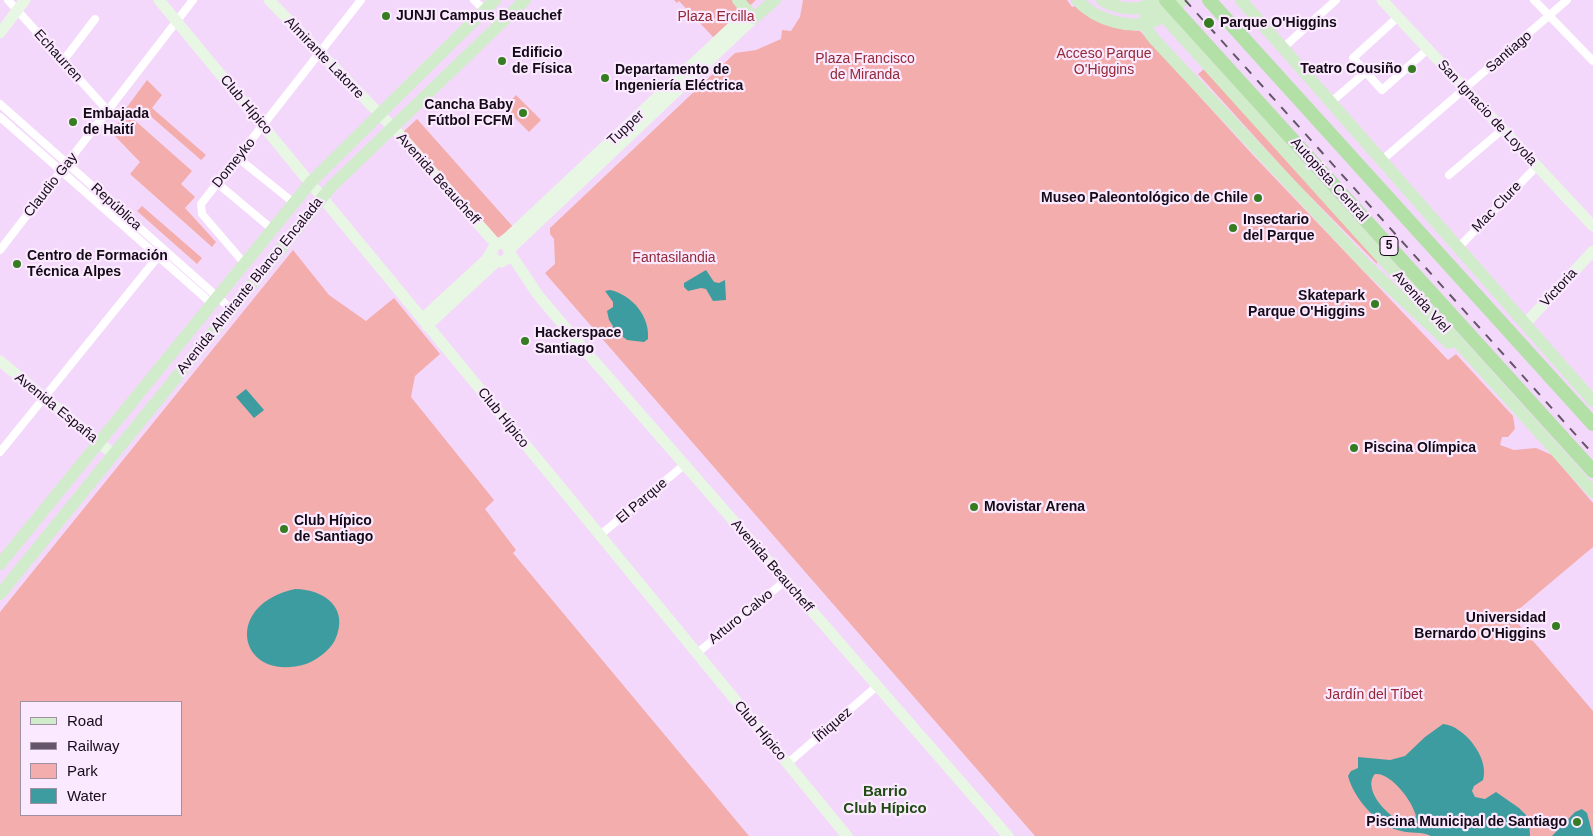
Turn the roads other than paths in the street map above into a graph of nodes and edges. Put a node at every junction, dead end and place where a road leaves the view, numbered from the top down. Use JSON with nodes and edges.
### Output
{"nodes":[{"id":1,"x":8,"y":0,"type":"edge"},
{"id":2,"x":25,"y":0,"type":"edge"},
{"id":3,"x":159,"y":0,"type":"edge"},
{"id":4,"x":193,"y":0,"type":"edge"},
{"id":5,"x":361,"y":0,"type":"edge"},
{"id":6,"x":474,"y":0,"type":"edge"},
{"id":7,"x":495,"y":0,"type":"edge"},
{"id":8,"x":524,"y":0,"type":"edge"},
{"id":9,"x":738,"y":0,"type":"edge"},
{"id":10,"x":774,"y":0,"type":"edge"},
{"id":11,"x":1077,"y":0,"type":"edge"},
{"id":12,"x":1102,"y":0,"type":"edge"},
{"id":13,"x":1166,"y":0,"type":"edge"},
{"id":14,"x":1183,"y":0,"type":"edge"},
{"id":15,"x":1209,"y":0,"type":"edge"},
{"id":16,"x":1240,"y":0,"type":"edge"},
{"id":17,"x":1336,"y":0,"type":"edge"},
{"id":18,"x":1382,"y":0,"type":"edge"},
{"id":19,"x":1534,"y":0,"type":"edge"},
{"id":20,"x":1567,"y":0,"type":"edge"},
{"id":21,"x":271,"y":1,"type":"edge"},
{"id":22,"x":1153,"y":1,"type":"edge"},
{"id":23,"x":17,"y":10,"type":"junction"},
{"id":24,"x":485,"y":10,"type":"junction"},
{"id":25,"x":751,"y":15,"type":"junction"},
{"id":26,"x":1549,"y":16,"type":"junction"},
{"id":27,"x":1398,"y":17,"type":"junction"},
{"id":28,"x":95,"y":19,"type":"dead end"},
{"id":29,"x":176,"y":21,"type":"junction"},
{"id":30,"x":1145,"y":23,"type":"junction"},
{"id":31,"x":499,"y":25,"type":"junction"},
{"id":32,"x":1180,"y":25,"type":"junction"},
{"id":33,"x":0,"y":33,"type":"edge"},
{"id":34,"x":1283,"y":48,"type":"junction"},
{"id":35,"x":1428,"y":49,"type":"junction"},
{"id":36,"x":320,"y":53,"type":"junction"},
{"id":37,"x":63,"y":61,"type":"junction"},
{"id":38,"x":1593,"y":61,"type":"edge"},
{"id":39,"x":1366,"y":72,"type":"junction"},
{"id":40,"x":1466,"y":90,"type":"junction"},
{"id":41,"x":1330,"y":103,"type":"junction"},
{"id":42,"x":0,"y":104,"type":"edge"},
{"id":43,"x":108,"y":111,"type":"junction"},
{"id":44,"x":379,"y":115,"type":"junction"},
{"id":45,"x":0,"y":117,"type":"edge"},
{"id":46,"x":264,"y":126,"type":"junction"},
{"id":47,"x":394,"y":129,"type":"junction"},
{"id":48,"x":1502,"y":129,"type":"junction"},
{"id":49,"x":238,"y":158,"type":"junction"},
{"id":50,"x":1382,"y":161,"type":"junction"},
{"id":51,"x":67,"y":164,"type":"junction"},
{"id":52,"x":1538,"y":166,"type":"junction"},
{"id":53,"x":61,"y":171,"type":"junction"},
{"id":54,"x":1449,"y":175,"type":"dead end"},
{"id":55,"x":311,"y":182,"type":"junction"},
{"id":56,"x":217,"y":183,"type":"junction"},
{"id":57,"x":323,"y":196,"type":"junction"},
{"id":58,"x":294,"y":203,"type":"junction"},
{"id":59,"x":1593,"y":226,"type":"edge"},
{"id":60,"x":272,"y":229,"type":"junction"},
{"id":61,"x":1458,"y":248,"type":"junction"},
{"id":62,"x":164,"y":249,"type":"junction"},
{"id":63,"x":0,"y":250,"type":"edge"},
{"id":64,"x":1593,"y":251,"type":"edge"},
{"id":65,"x":501,"y":252,"type":"junction"},
{"id":66,"x":158,"y":256,"type":"junction"},
{"id":67,"x":244,"y":263,"type":"junction"},
{"id":68,"x":214,"y":300,"type":"junction"},
{"id":69,"x":231,"y":309,"type":"junction"},
{"id":70,"x":424,"y":322,"type":"junction"},
{"id":71,"x":1525,"y":324,"type":"junction"},
{"id":72,"x":0,"y":361,"type":"edge"},
{"id":73,"x":1484,"y":371,"type":"junction"},
{"id":74,"x":44,"y":398,"type":"junction"},
{"id":75,"x":1593,"y":401,"type":"edge"},
{"id":76,"x":1593,"y":424,"type":"edge"},
{"id":77,"x":98,"y":442,"type":"junction"},
{"id":78,"x":0,"y":452,"type":"edge"},
{"id":79,"x":113,"y":454,"type":"junction"},
{"id":80,"x":684,"y":465,"type":"junction"},
{"id":81,"x":1593,"y":471,"type":"edge"},
{"id":82,"x":1593,"y":492,"type":"edge"},
{"id":83,"x":600,"y":536,"type":"junction"},
{"id":84,"x":0,"y":564,"type":"edge"},
{"id":85,"x":786,"y":581,"type":"junction"},
{"id":86,"x":0,"y":594,"type":"edge"},
{"id":87,"x":696,"y":654,"type":"junction"},
{"id":88,"x":878,"y":686,"type":"junction"},
{"id":89,"x":788,"y":763,"type":"junction"},
{"id":90,"x":847,"y":836,"type":"edge"},
{"id":91,"x":1008,"y":836,"type":"edge"}],
"edges":[{"from":1,"to":23,"type":"street","name":"Echaurren"},
{"from":2,"to":23,"type":"main road"},
{"from":3,"to":29,"type":"main road","name":"Club Hípico"},
{"from":4,"to":29,"type":"street","name":"Claudio Gay"},
{"from":5,"to":36,"type":"street","name":"Domeyko"},
{"from":6,"to":24,"type":"street"},
{"from":7,"to":24,"type":"main road","name":"Avenida Almirante Blanco Encalada"},
{"from":8,"to":31,"type":"main road","name":"Avenida Almirante Blanco Encalada"},
{"from":9,"to":25,"type":"main road"},
{"from":10,"to":25,"type":"main road"},
{"from":11,"to":30,"type":"main road"},
{"from":12,"to":22,"type":"main road"},
{"from":13,"to":32,"type":"highway","name":"Autopista Central","number":"5"},
{"from":14,"to":30,"type":"main road"},
{"from":15,"to":76,"type":"highway","number":"5"},
{"from":16,"to":34,"type":"main road"},
{"from":17,"to":34,"type":"street"},
{"from":18,"to":27,"type":"main road","name":"San Ignacio de Loyola"},
{"from":19,"to":26,"type":"street"},
{"from":20,"to":26,"type":"street","name":"Santiago"},
{"from":21,"to":36,"type":"main road","name":"Almirante Latorre"},
{"from":22,"to":30,"type":"main road"},
{"from":22,"to":32,"type":"main road","name":"Avenida Viel"},
{"from":23,"to":33,"type":"main road"},
{"from":23,"to":37,"type":"street","name":"Echaurren"},
{"from":24,"to":31,"type":"street"},
{"from":24,"to":44,"type":"main road","name":"Avenida Almirante Blanco Encalada"},
{"from":25,"to":65,"type":"main road","name":"Tupper"},
{"from":26,"to":38,"type":"street"},
{"from":26,"to":40,"type":"street","name":"Santiago"},
{"from":27,"to":35,"type":"main road","name":"San Ignacio de Loyola"},
{"from":27,"to":39,"type":"street"},
{"from":28,"to":37,"type":"street"},
{"from":29,"to":43,"type":"street","name":"Claudio Gay"},
{"from":29,"to":46,"type":"main road","name":"Club Hípico"},
{"from":30,"to":73,"type":"main road"},
{"from":31,"to":47,"type":"main road","name":"Avenida Almirante Blanco Encalada"},
{"from":32,"to":73,"type":"main road","name":"Avenida Viel"},
{"from":32,"to":81,"type":"highway","name":"Autopista Central","number":"5"},
{"from":34,"to":41,"type":"main road"},
{"from":35,"to":39,"type":"street"},
{"from":35,"to":40,"type":"main road","name":"San Ignacio de Loyola"},
{"from":36,"to":44,"type":"main road","name":"Almirante Latorre"},
{"from":36,"to":46,"type":"street","name":"Domeyko"},
{"from":37,"to":43,"type":"street","name":"Echaurren"},
{"from":39,"to":41,"type":"street"},
{"from":40,"to":48,"type":"main road","name":"San Ignacio de Loyola"},
{"from":40,"to":50,"type":"street","name":"Santiago"},
{"from":41,"to":50,"type":"main road"},
{"from":42,"to":51,"type":"street","name":"República"},
{"from":43,"to":51,"type":"street","name":"Claudio Gay"},
{"from":44,"to":47,"type":"main road","name":"Avenida Beaucheff"},
{"from":44,"to":55,"type":"main road","name":"Avenida Almirante Blanco Encalada"},
{"from":45,"to":53,"type":"street","name":"República"},
{"from":46,"to":49,"type":"street","name":"Domeyko"},
{"from":46,"to":55,"type":"main road","name":"Club Hípico"},
{"from":47,"to":57,"type":"main road","name":"Avenida Almirante Blanco Encalada"},
{"from":47,"to":65,"type":"main road","name":"Avenida Beaucheff"},
{"from":48,"to":52,"type":"main road","name":"San Ignacio de Loyola"},
{"from":48,"to":54,"type":"street"},
{"from":49,"to":56,"type":"street","name":"Domeyko"},
{"from":49,"to":58,"type":"street"},
{"from":50,"to":61,"type":"main road"},
{"from":51,"to":53,"type":"street","name":"Claudio Gay"},
{"from":51,"to":62,"type":"street","name":"República"},
{"from":52,"to":59,"type":"main road","name":"San Ignacio de Loyola"},
{"from":52,"to":61,"type":"street","name":"Mac Clure"},
{"from":53,"to":63,"type":"street","name":"Claudio Gay"},
{"from":53,"to":66,"type":"street","name":"República"},
{"from":55,"to":57,"type":"main road","name":"Club Hípico"},
{"from":55,"to":58,"type":"main road","name":"Avenida Almirante Blanco Encalada"},
{"from":56,"to":60,"type":"street"},
{"from":56,"to":67,"type":"street","name":"Domeyko"},
{"from":57,"to":69,"type":"main road","name":"Avenida Almirante Blanco Encalada"},
{"from":57,"to":70,"type":"main road","name":"Club Hípico"},
{"from":58,"to":60,"type":"main road","name":"Avenida Almirante Blanco Encalada"},
{"from":60,"to":67,"type":"main road","name":"Avenida Almirante Blanco Encalada"},
{"from":61,"to":71,"type":"main road"},
{"from":62,"to":66,"type":"street"},
{"from":62,"to":68,"type":"street","name":"República"},
{"from":64,"to":71,"type":"main road","name":"Victoria"},
{"from":65,"to":70,"type":"main road","name":"Tupper"},
{"from":65,"to":80,"type":"main road","name":"Avenida Beaucheff"},
{"from":66,"to":68,"type":"street","name":"República"},
{"from":66,"to":74,"type":"street"},
{"from":67,"to":68,"type":"main road","name":"Avenida Almirante Blanco Encalada"},
{"from":68,"to":69,"type":"street","name":"República"},
{"from":68,"to":77,"type":"main road","name":"Avenida Almirante Blanco Encalada"},
{"from":69,"to":79,"type":"main road","name":"Avenida Almirante Blanco Encalada"},
{"from":70,"to":83,"type":"main road","name":"Club Hípico"},
{"from":71,"to":75,"type":"main road"},
{"from":72,"to":74,"type":"main road","name":"Avenida España"},
{"from":73,"to":82,"type":"main road","name":"Avenida Viel"},
{"from":74,"to":77,"type":"main road","name":"Avenida España"},
{"from":74,"to":78,"type":"street"},
{"from":77,"to":79,"type":"main road","name":"Avenida España"},
{"from":77,"to":84,"type":"main road","name":"Avenida Almirante Blanco Encalada"},
{"from":79,"to":86,"type":"main road","name":"Avenida Almirante Blanco Encalada"},
{"from":80,"to":83,"type":"street","name":"El Parque"},
{"from":80,"to":85,"type":"main road","name":"Avenida Beaucheff"},
{"from":83,"to":87,"type":"main road","name":"Club Hípico"},
{"from":85,"to":87,"type":"street","name":"Arturo Calvo"},
{"from":85,"to":88,"type":"main road","name":"Avenida Beaucheff"},
{"from":87,"to":89,"type":"main road","name":"Club Hípico"},
{"from":88,"to":89,"type":"street","name":"Íñiquez"},
{"from":88,"to":91,"type":"main road","name":"Avenida Beaucheff"},
{"from":89,"to":90,"type":"main road","name":"Club Hípico"}]}
